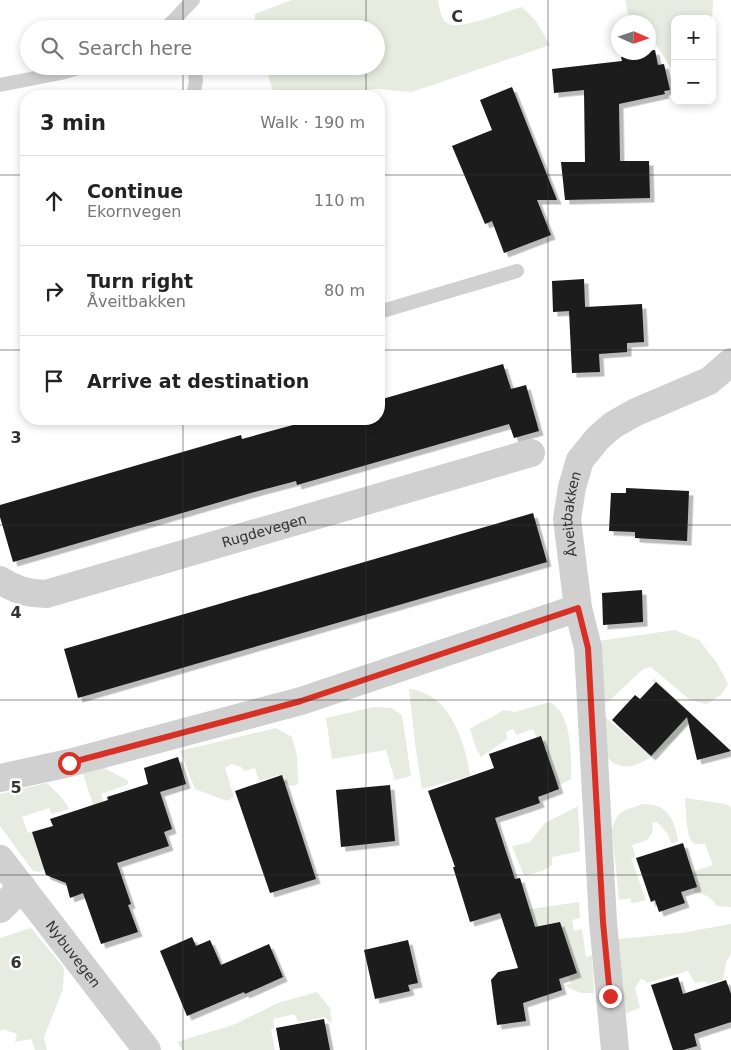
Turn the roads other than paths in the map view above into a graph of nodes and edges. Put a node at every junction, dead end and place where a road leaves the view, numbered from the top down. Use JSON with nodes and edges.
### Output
{"nodes":[{"id":1,"x":193,"y":0,"type":"edge"},
{"id":2,"x":177,"y":20,"type":"edge"},
{"id":3,"x":52,"y":75,"type":"edge"},
{"id":4,"x":195,"y":75,"type":"edge"},
{"id":5,"x":0,"y":86,"type":"edge"},
{"id":6,"x":194,"y":90,"type":"edge"},
{"id":7,"x":517,"y":271,"type":"dead end"},
{"id":8,"x":385,"y":310,"type":"edge"},
{"id":9,"x":731,"y":362,"type":"edge"},
{"id":10,"x":531,"y":453,"type":"dead end"},
{"id":11,"x":0,"y":580,"type":"edge"},
{"id":12,"x":578,"y":608,"type":"junction"},
{"id":13,"x":0,"y":778,"type":"edge"},
{"id":14,"x":0,"y":859,"type":"edge"},
{"id":15,"x":22,"y":887,"type":"junction"},
{"id":16,"x":0,"y":909,"type":"edge"},
{"id":17,"x":147,"y":1050,"type":"edge"},
{"id":18,"x":615,"y":1050,"type":"edge"}],
"edges":[{"from":1,"to":2,"type":"lane"},
{"from":3,"to":5,"type":"lane"},
{"from":4,"to":6,"type":"lane"},
{"from":7,"to":8,"type":"lane"},
{"from":9,"to":12,"type":"street","name":"Åveitbakken"},
{"from":10,"to":11,"type":"street","name":"Rugdevegen"},
{"from":12,"to":13,"type":"street"},
{"from":12,"to":18,"type":"street","name":"Åveitbakken"},
{"from":14,"to":15,"type":"street","name":"Nybuvegen"},
{"from":15,"to":16,"type":"street"},
{"from":15,"to":17,"type":"street","name":"Nybuvegen"}]}
